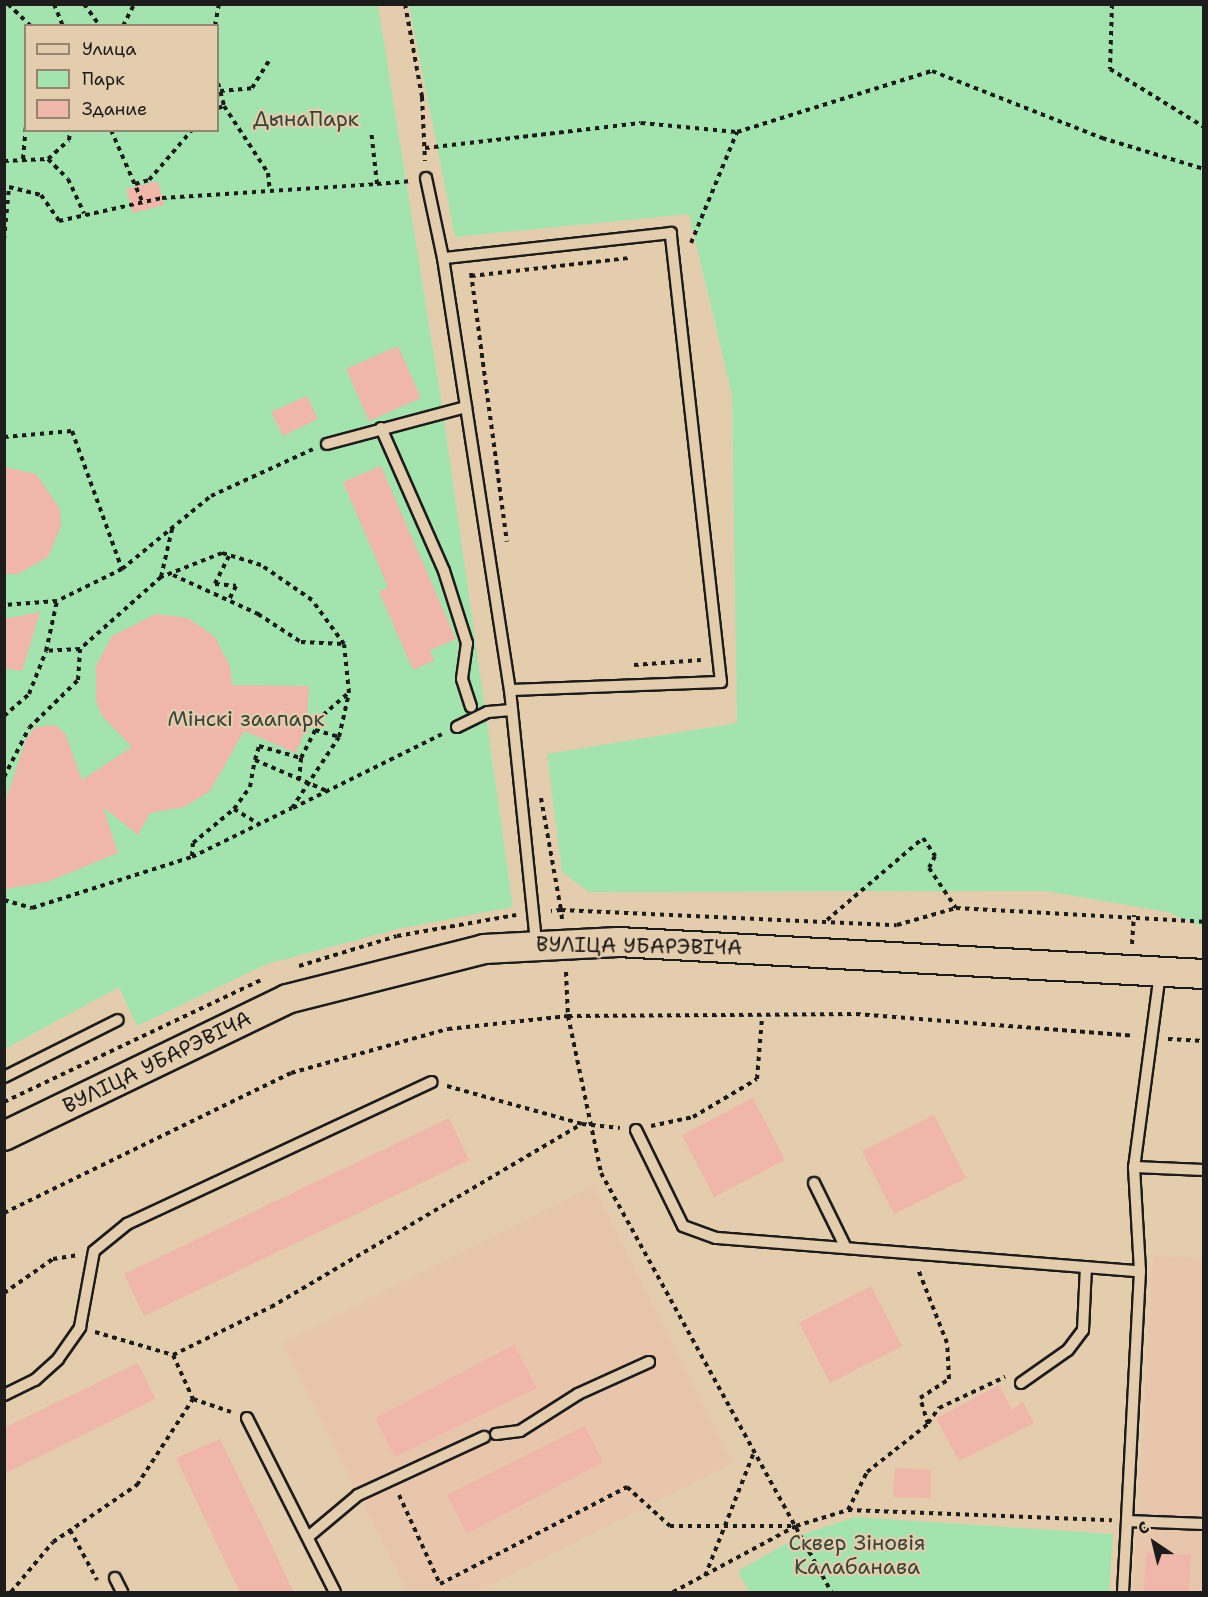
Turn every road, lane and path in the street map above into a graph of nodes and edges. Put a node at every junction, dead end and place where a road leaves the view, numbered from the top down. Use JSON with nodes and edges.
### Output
{"nodes":[{"id":1,"x":8,"y":4,"type":"edge"},
{"id":2,"x":54,"y":4,"type":"edge"},
{"id":3,"x":84,"y":4,"type":"edge"},
{"id":4,"x":134,"y":4,"type":"edge"},
{"id":5,"x":219,"y":4,"type":"edge"},
{"id":6,"x":405,"y":4,"type":"edge"},
{"id":7,"x":1112,"y":4,"type":"edge"},
{"id":8,"x":30,"y":24,"type":"edge"},
{"id":9,"x":62,"y":24,"type":"edge"},
{"id":10,"x":99,"y":24,"type":"edge"},
{"id":11,"x":124,"y":24,"type":"edge"},
{"id":12,"x":215,"y":24,"type":"edge"},
{"id":13,"x":270,"y":59,"type":"dead end"},
{"id":14,"x":219,"y":87,"type":"edge"},
{"id":15,"x":220,"y":91,"type":"junction"},
{"id":16,"x":224,"y":106,"type":"junction"},
{"id":17,"x":219,"y":108,"type":"edge"},
{"id":18,"x":1203,"y":127,"type":"edge"},
{"id":19,"x":370,"y":130,"type":"dead end"},
{"id":20,"x":25,"y":132,"type":"edge"},
{"id":21,"x":70,"y":132,"type":"edge"},
{"id":22,"x":112,"y":132,"type":"edge"},
{"id":23,"x":190,"y":132,"type":"edge"},
{"id":24,"x":737,"y":132,"type":"junction"},
{"id":25,"x":425,"y":148,"type":"junction"},
{"id":26,"x":23,"y":159,"type":"junction"},
{"id":27,"x":48,"y":159,"type":"junction"},
{"id":28,"x":4,"y":161,"type":"edge"},
{"id":29,"x":1203,"y":169,"type":"edge"},
{"id":30,"x":426,"y":178,"type":"junction"},
{"id":31,"x":135,"y":184,"type":"junction"},
{"id":32,"x":377,"y":184,"type":"junction"},
{"id":33,"x":270,"y":191,"type":"junction"},
{"id":34,"x":142,"y":201,"type":"junction"},
{"id":35,"x":84,"y":214,"type":"junction"},
{"id":36,"x":4,"y":240,"type":"edge"},
{"id":37,"x":689,"y":247,"type":"dead end"},
{"id":38,"x":672,"y":250,"type":"junction"},
{"id":39,"x":470,"y":254,"type":"junction"},
{"id":40,"x":443,"y":258,"type":"junction"},
{"id":41,"x":471,"y":276,"type":"junction"},
{"id":42,"x":466,"y":407,"type":"junction"},
{"id":43,"x":381,"y":428,"type":"junction"},
{"id":44,"x":4,"y":437,"type":"edge"},
{"id":45,"x":327,"y":444,"type":"joint"},
{"id":46,"x":173,"y":525,"type":"junction"},
{"id":47,"x":508,"y":545,"type":"dead end"},
{"id":48,"x":229,"y":556,"type":"junction"},
{"id":49,"x":122,"y":569,"type":"junction"},
{"id":50,"x":172,"y":574,"type":"junction"},
{"id":51,"x":160,"y":577,"type":"junction"},
{"id":52,"x":57,"y":601,"type":"junction"},
{"id":53,"x":229,"y":601,"type":"junction"},
{"id":54,"x":4,"y":605,"type":"edge"},
{"id":55,"x":344,"y":644,"type":"junction"},
{"id":56,"x":80,"y":649,"type":"junction"},
{"id":57,"x":46,"y":651,"type":"junction"},
{"id":58,"x":510,"y":690,"type":"junction"},
{"id":59,"x":349,"y":693,"type":"junction"},
{"id":60,"x":471,"y":707,"type":"dead end"},
{"id":61,"x":511,"y":710,"type":"junction"},
{"id":62,"x":4,"y":716,"type":"edge"},
{"id":63,"x":457,"y":727,"type":"joint"},
{"id":64,"x":315,"y":730,"type":"junction"},
{"id":65,"x":339,"y":736,"type":"junction"},
{"id":66,"x":301,"y":758,"type":"junction"},
{"id":67,"x":255,"y":760,"type":"junction"},
{"id":68,"x":4,"y":777,"type":"edge"},
{"id":69,"x":299,"y":780,"type":"junction"},
{"id":70,"x":309,"y":784,"type":"junction"},
{"id":71,"x":538,"y":784,"type":"dead end"},
{"id":72,"x":327,"y":791,"type":"junction"},
{"id":73,"x":292,"y":808,"type":"junction"},
{"id":74,"x":234,"y":809,"type":"junction"},
{"id":75,"x":260,"y":824,"type":"junction"},
{"id":76,"x":192,"y":857,"type":"junction"},
{"id":77,"x":4,"y":900,"type":"edge"},
{"id":78,"x":956,"y":908,"type":"junction"},
{"id":79,"x":561,"y":910,"type":"junction"},
{"id":80,"x":536,"y":913,"type":"junction"},
{"id":81,"x":562,"y":920,"type":"dead end"},
{"id":82,"x":826,"y":921,"type":"junction"},
{"id":83,"x":1203,"y":922,"type":"edge"},
{"id":84,"x":536,"y":943,"type":"junction"},
{"id":85,"x":294,"y":968,"type":"dead end"},
{"id":86,"x":565,"y":968,"type":"dead end"},
{"id":87,"x":1160,"y":973,"type":"junction"},
{"id":88,"x":1203,"y":974,"type":"edge"},
{"id":89,"x":265,"y":978,"type":"dead end"},
{"id":90,"x":567,"y":1016,"type":"junction"},
{"id":91,"x":762,"y":1018,"type":"junction"},
{"id":92,"x":118,"y":1020,"type":"dead end"},
{"id":93,"x":1150,"y":1037,"type":"junction"},
{"id":94,"x":1203,"y":1041,"type":"edge"},
{"id":95,"x":4,"y":1077,"type":"edge"},
{"id":96,"x":432,"y":1082,"type":"joint"},
{"id":97,"x":4,"y":1102,"type":"edge"},
{"id":98,"x":582,"y":1124,"type":"junction"},
{"id":99,"x":591,"y":1126,"type":"junction"},
{"id":100,"x":636,"y":1130,"type":"junction"},
{"id":101,"x":4,"y":1136,"type":"edge"},
{"id":102,"x":1134,"y":1167,"type":"junction"},
{"id":103,"x":1203,"y":1170,"type":"edge"},
{"id":104,"x":814,"y":1183,"type":"dead end"},
{"id":105,"x":4,"y":1213,"type":"edge"},
{"id":106,"x":844,"y":1244,"type":"junction"},
{"id":107,"x":910,"y":1249,"type":"junction"},
{"id":108,"x":93,"y":1251,"type":"junction"},
{"id":109,"x":1086,"y":1267,"type":"junction"},
{"id":110,"x":1140,"y":1271,"type":"junction"},
{"id":111,"x":4,"y":1293,"type":"edge"},
{"id":112,"x":80,"y":1327,"type":"junction"},
{"id":113,"x":173,"y":1355,"type":"junction"},
{"id":114,"x":649,"y":1362,"type":"dead end"},
{"id":115,"x":1021,"y":1383,"type":"joint"},
{"id":116,"x":4,"y":1395,"type":"edge"},
{"id":117,"x":193,"y":1399,"type":"junction"},
{"id":118,"x":247,"y":1418,"type":"joint"},
{"id":119,"x":928,"y":1424,"type":"junction"},
{"id":120,"x":496,"y":1434,"type":"dead end"},
{"id":121,"x":484,"y":1437,"type":"dead end"},
{"id":122,"x":754,"y":1452,"type":"junction"},
{"id":123,"x":391,"y":1479,"type":"junction"},
{"id":124,"x":848,"y":1510,"type":"junction"},
{"id":125,"x":1128,"y":1521,"type":"junction"},
{"id":126,"x":1203,"y":1524,"type":"edge"},
{"id":127,"x":721,"y":1526,"type":"junction"},
{"id":128,"x":796,"y":1526,"type":"junction"},
{"id":129,"x":70,"y":1530,"type":"junction"},
{"id":130,"x":308,"y":1537,"type":"junction"},
{"id":131,"x":705,"y":1576,"type":"junction"},
{"id":132,"x":115,"y":1578,"type":"joint"},
{"id":133,"x":11,"y":1593,"type":"edge"},
{"id":134,"x":122,"y":1593,"type":"edge"},
{"id":135,"x":335,"y":1593,"type":"edge"},
{"id":136,"x":673,"y":1593,"type":"edge"},
{"id":137,"x":831,"y":1593,"type":"edge"},
{"id":138,"x":1123,"y":1593,"type":"edge"}],
"edges":[{"from":1,"to":8,"type":"path"},
{"from":2,"to":9,"type":"path"},
{"from":3,"to":10,"type":"path"},
{"from":4,"to":11,"type":"path"},
{"from":5,"to":12,"type":"path"},
{"from":6,"to":25,"type":"path"},
{"from":7,"to":18,"type":"path"},
{"from":13,"to":15,"type":"path"},
{"from":14,"to":15,"type":"path"},
{"from":15,"to":16,"type":"path"},
{"from":16,"to":17,"type":"path"},
{"from":16,"to":33,"type":"path"},
{"from":19,"to":32,"type":"path"},
{"from":20,"to":26,"type":"path"},
{"from":21,"to":27,"type":"path"},
{"from":22,"to":31,"type":"path"},
{"from":23,"to":31,"type":"path"},
{"from":24,"to":25,"type":"path"},
{"from":24,"to":29,"type":"path"},
{"from":24,"to":37,"type":"path"},
{"from":25,"to":30,"type":"path"},
{"from":26,"to":27,"type":"path"},
{"from":26,"to":28,"type":"path"},
{"from":27,"to":35,"type":"path"},
{"from":30,"to":32,"type":"path"},
{"from":30,"to":40,"type":"lane"},
{"from":31,"to":34,"type":"path"},
{"from":32,"to":33,"type":"path"},
{"from":33,"to":34,"type":"path"},
{"from":34,"to":35,"type":"path"},
{"from":35,"to":36,"type":"path"},
{"from":38,"to":39,"type":"lane"},
{"from":38,"to":41,"type":"path"},
{"from":38,"to":58,"type":"lane"},
{"from":39,"to":40,"type":"lane"},
{"from":39,"to":41,"type":"path"},
{"from":40,"to":42,"type":"lane"},
{"from":41,"to":47,"type":"path"},
{"from":42,"to":43,"type":"lane"},
{"from":42,"to":58,"type":"lane"},
{"from":43,"to":45,"type":"lane"},
{"from":43,"to":60,"type":"lane"},
{"from":44,"to":49,"type":"path"},
{"from":45,"to":46,"type":"path"},
{"from":46,"to":49,"type":"path"},
{"from":46,"to":51,"type":"path"},
{"from":48,"to":50,"type":"path"},
{"from":48,"to":53,"type":"path"},
{"from":48,"to":55,"type":"path"},
{"from":49,"to":52,"type":"path"},
{"from":50,"to":51,"type":"path"},
{"from":50,"to":53,"type":"path"},
{"from":51,"to":56,"type":"path"},
{"from":52,"to":54,"type":"path"},
{"from":52,"to":57,"type":"path"},
{"from":53,"to":55,"type":"path"},
{"from":55,"to":59,"type":"path"},
{"from":56,"to":57,"type":"path"},
{"from":56,"to":68,"type":"path"},
{"from":57,"to":62,"type":"path"},
{"from":58,"to":61,"type":"lane"},
{"from":59,"to":64,"type":"path"},
{"from":59,"to":65,"type":"path"},
{"from":61,"to":63,"type":"lane"},
{"from":61,"to":80,"type":"lane"},
{"from":63,"to":72,"type":"path"},
{"from":64,"to":65,"type":"path"},
{"from":64,"to":66,"type":"path"},
{"from":65,"to":70,"type":"path"},
{"from":66,"to":67,"type":"path"},
{"from":66,"to":69,"type":"path"},
{"from":67,"to":69,"type":"path"},
{"from":67,"to":74,"type":"path"},
{"from":69,"to":70,"type":"path"},
{"from":70,"to":72,"type":"path"},
{"from":70,"to":73,"type":"path"},
{"from":71,"to":79,"type":"path"},
{"from":72,"to":73,"type":"path"},
{"from":73,"to":75,"type":"path"},
{"from":74,"to":75,"type":"path"},
{"from":74,"to":76,"type":"path"},
{"from":75,"to":76,"type":"path"},
{"from":76,"to":77,"type":"path"},
{"from":78,"to":82,"type":"path"},
{"from":78,"to":82,"type":"path"},
{"from":78,"to":83,"type":"path"},
{"from":79,"to":80,"type":"path"},
{"from":79,"to":81,"type":"path"},
{"from":79,"to":82,"type":"path"},
{"from":80,"to":84,"type":"lane"},
{"from":80,"to":85,"type":"path"},
{"from":84,"to":87,"type":"main road","name":"ВУЛІЦА УБАРЭВІЧА"},
{"from":84,"to":101,"type":"main road","name":"ВУЛІЦА УБАРЭВІЧА"},
{"from":86,"to":90,"type":"path"},
{"from":87,"to":88,"type":"main road","name":"ВУЛІЦА УБАРЭВІЧА"},
{"from":87,"to":93,"type":"lane"},
{"from":89,"to":97,"type":"path"},
{"from":90,"to":91,"type":"path"},
{"from":90,"to":99,"type":"path"},
{"from":90,"to":105,"type":"path"},
{"from":91,"to":93,"type":"path"},
{"from":91,"to":100,"type":"path"},
{"from":92,"to":95,"type":"lane"},
{"from":93,"to":94,"type":"path"},
{"from":93,"to":102,"type":"lane"},
{"from":96,"to":98,"type":"path"},
{"from":96,"to":108,"type":"lane"},
{"from":98,"to":99,"type":"path"},
{"from":98,"to":113,"type":"path"},
{"from":99,"to":100,"type":"path"},
{"from":99,"to":122,"type":"path"},
{"from":100,"to":106,"type":"lane"},
{"from":102,"to":103,"type":"lane"},
{"from":102,"to":110,"type":"lane"},
{"from":104,"to":106,"type":"lane"},
{"from":106,"to":107,"type":"lane"},
{"from":107,"to":109,"type":"lane"},
{"from":107,"to":119,"type":"path"},
{"from":108,"to":111,"type":"path"},
{"from":108,"to":112,"type":"lane"},
{"from":109,"to":110,"type":"lane"},
{"from":109,"to":115,"type":"lane"},
{"from":110,"to":125,"type":"lane"},
{"from":112,"to":113,"type":"path"},
{"from":112,"to":116,"type":"lane"},
{"from":113,"to":117,"type":"path"},
{"from":114,"to":120,"type":"lane"},
{"from":115,"to":119,"type":"path"},
{"from":117,"to":118,"type":"path"},
{"from":117,"to":129,"type":"path"},
{"from":118,"to":130,"type":"lane"},
{"from":119,"to":124,"type":"path"},
{"from":121,"to":123,"type":"lane"},
{"from":122,"to":127,"type":"path"},
{"from":122,"to":128,"type":"path"},
{"from":123,"to":127,"type":"path"},
{"from":123,"to":130,"type":"lane"},
{"from":124,"to":125,"type":"path"},
{"from":124,"to":128,"type":"path"},
{"from":125,"to":126,"type":"lane"},
{"from":125,"to":138,"type":"lane"},
{"from":127,"to":128,"type":"path"},
{"from":127,"to":131,"type":"path"},
{"from":128,"to":131,"type":"path"},
{"from":128,"to":137,"type":"path"},
{"from":129,"to":132,"type":"path"},
{"from":129,"to":133,"type":"path"},
{"from":130,"to":135,"type":"lane"},
{"from":131,"to":136,"type":"path"},
{"from":132,"to":134,"type":"lane"}]}
